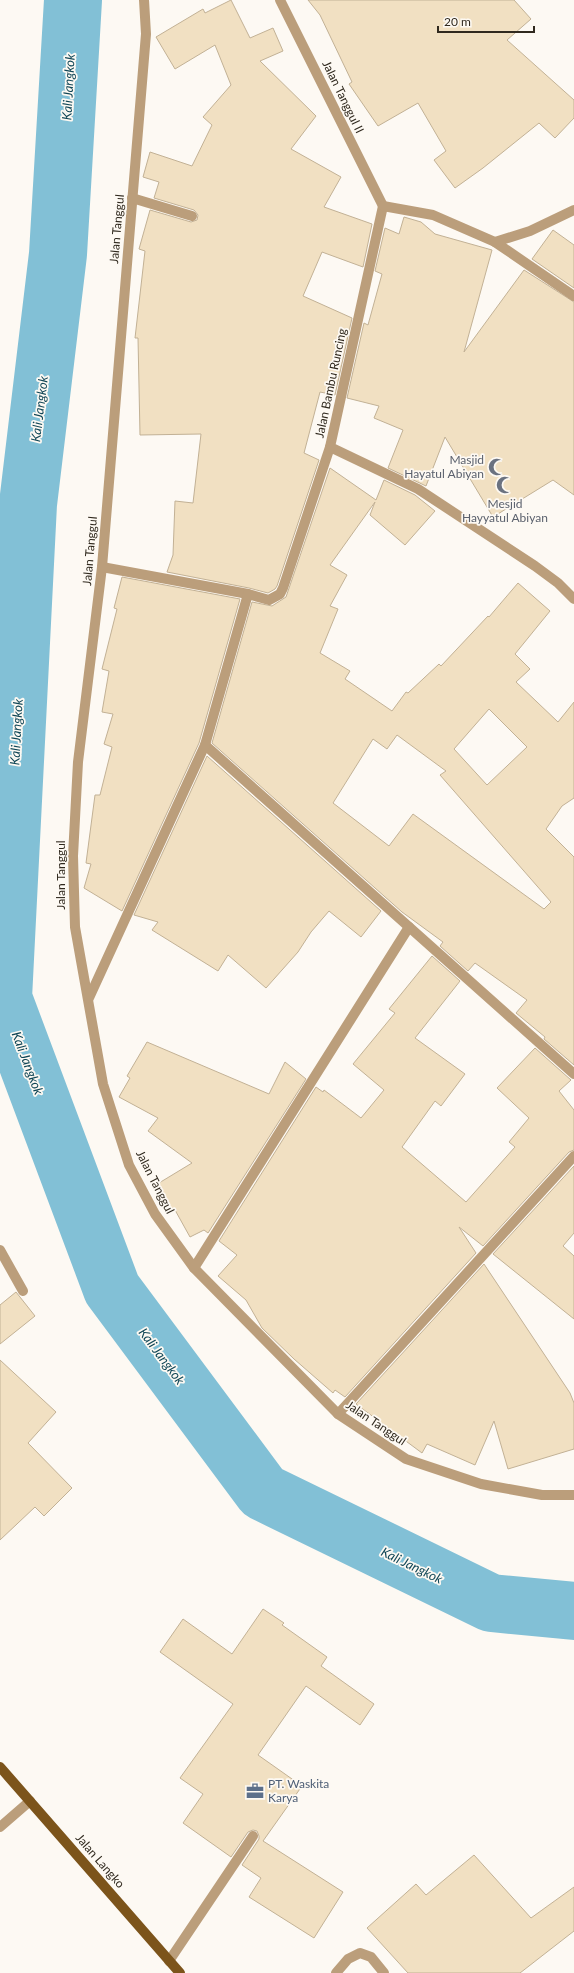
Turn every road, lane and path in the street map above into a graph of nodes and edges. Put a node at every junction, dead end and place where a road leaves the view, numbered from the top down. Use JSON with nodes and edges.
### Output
{"nodes":[{"id":1,"x":144,"y":0,"type":"edge"},
{"id":2,"x":280,"y":0,"type":"edge"},
{"id":3,"x":132,"y":198,"type":"junction"},
{"id":4,"x":383,"y":206,"type":"junction"},
{"id":5,"x":574,"y":210,"type":"edge"},
{"id":6,"x":192,"y":216,"type":"dead end"},
{"id":7,"x":495,"y":242,"type":"junction"},
{"id":8,"x":574,"y":296,"type":"edge"},
{"id":9,"x":330,"y":447,"type":"junction"},
{"id":10,"x":102,"y":566,"type":"junction"},
{"id":11,"x":248,"y":594,"type":"junction"},
{"id":12,"x":574,"y":599,"type":"edge"},
{"id":13,"x":205,"y":745,"type":"junction"},
{"id":14,"x":409,"y":927,"type":"junction"},
{"id":15,"x":89,"y":998,"type":"junction"},
{"id":16,"x":574,"y":1074,"type":"edge"},
{"id":17,"x":574,"y":1156,"type":"edge"},
{"id":18,"x":0,"y":1250,"type":"edge"},
{"id":19,"x":194,"y":1268,"type":"junction"},
{"id":20,"x":23,"y":1290,"type":"dead end"},
{"id":21,"x":338,"y":1414,"type":"junction"},
{"id":22,"x":574,"y":1495,"type":"edge"},
{"id":23,"x":0,"y":1767,"type":"edge"},
{"id":24,"x":30,"y":1801,"type":"junction"},
{"id":25,"x":0,"y":1828,"type":"edge"},
{"id":26,"x":253,"y":1836,"type":"dead end"},
{"id":27,"x":169,"y":1960,"type":"junction"},
{"id":28,"x":180,"y":1973,"type":"edge"},
{"id":29,"x":336,"y":1973,"type":"edge"},
{"id":30,"x":384,"y":1973,"type":"edge"}],
"edges":[{"from":1,"to":3,"type":"street","name":"Jalan Tanggul"},
{"from":2,"to":4,"type":"street","name":"Jalan Tanggul II"},
{"from":3,"to":6,"type":"street"},
{"from":3,"to":10,"type":"street","name":"Jalan Tanggul"},
{"from":4,"to":7,"type":"street"},
{"from":4,"to":9,"type":"street","name":"Jalan Bambu Runcing"},
{"from":5,"to":7,"type":"street"},
{"from":7,"to":8,"type":"street"},
{"from":9,"to":11,"type":"street"},
{"from":9,"to":12,"type":"street","name":"Jalan Bambu Runcing"},
{"from":10,"to":11,"type":"street"},
{"from":10,"to":15,"type":"street","name":"Jalan Tanggul"},
{"from":11,"to":13,"type":"street"},
{"from":13,"to":14,"type":"street"},
{"from":13,"to":15,"type":"street"},
{"from":14,"to":16,"type":"street"},
{"from":14,"to":19,"type":"street"},
{"from":15,"to":19,"type":"street","name":"Jalan Tanggul"},
{"from":17,"to":21,"type":"street"},
{"from":18,"to":20,"type":"street"},
{"from":19,"to":21,"type":"street","name":"Jalan Tanggul"},
{"from":21,"to":22,"type":"street","name":"Jalan Tanggul"},
{"from":23,"to":24,"type":"main road","name":"Jalan Langko"},
{"from":24,"to":25,"type":"street"},
{"from":24,"to":27,"type":"main road","name":"Jalan Langko"},
{"from":26,"to":27,"type":"street"},
{"from":27,"to":28,"type":"main road","name":"Jalan Langko"},
{"from":29,"to":30,"type":"street"}]}
